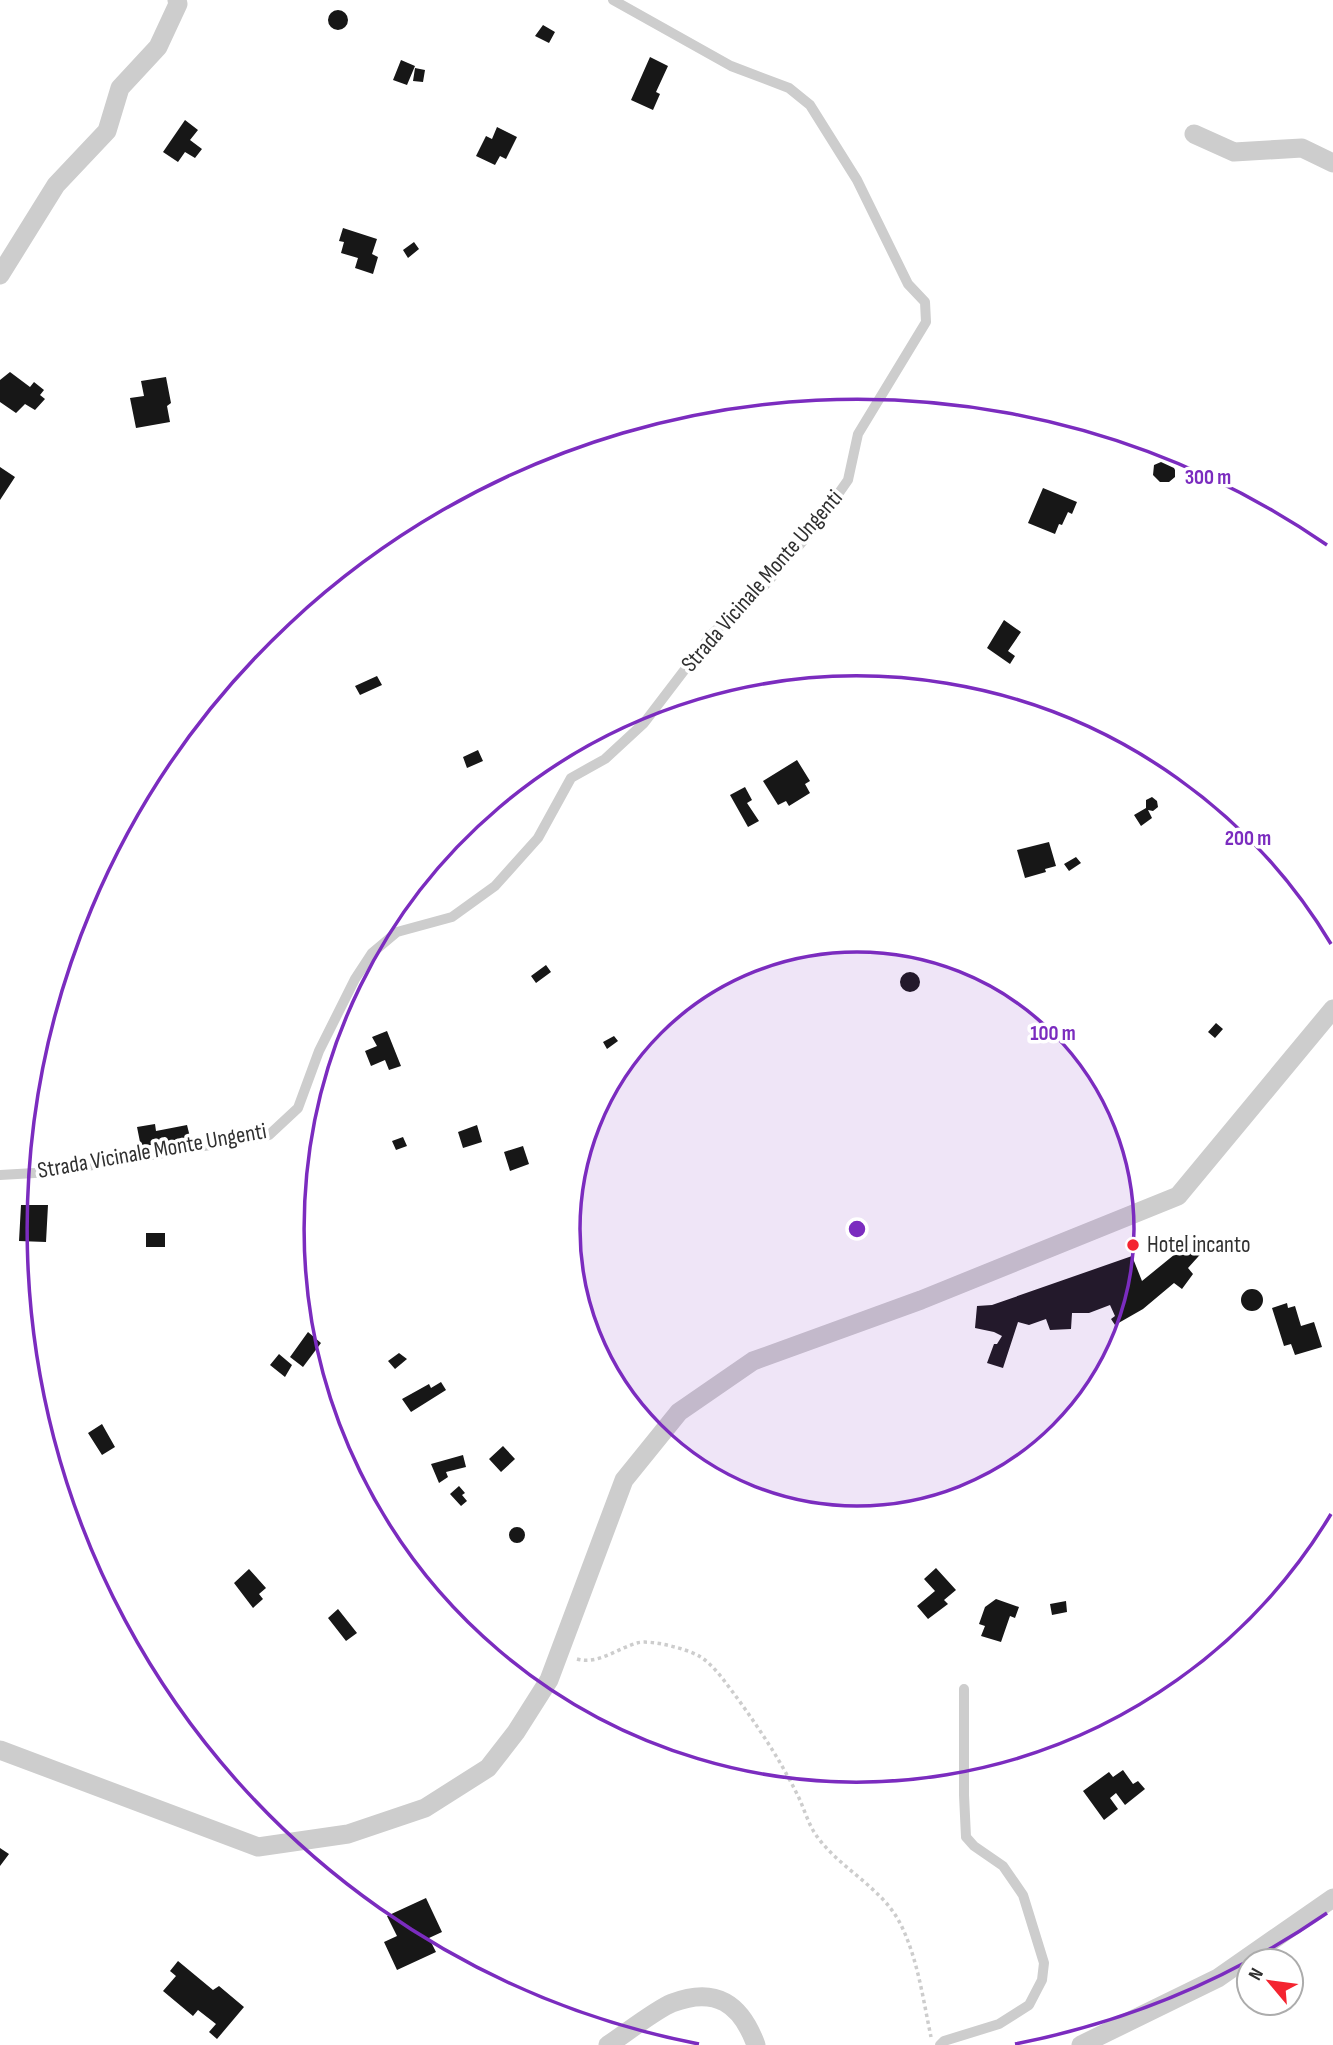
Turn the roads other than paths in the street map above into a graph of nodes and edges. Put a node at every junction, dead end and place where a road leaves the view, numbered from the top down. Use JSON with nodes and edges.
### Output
{"nodes":[{"id":1,"x":177,"y":0,"type":"edge"},
{"id":2,"x":613,"y":0,"type":"edge"},
{"id":3,"x":1194,"y":134,"type":"dead end"},
{"id":4,"x":1333,"y":163,"type":"edge"},
{"id":5,"x":0,"y":275,"type":"edge"},
{"id":6,"x":1333,"y":1009,"type":"edge"},
{"id":7,"x":0,"y":1175,"type":"edge"},
{"id":8,"x":964,"y":1689,"type":"dead end"},
{"id":9,"x":0,"y":1751,"type":"edge"},
{"id":10,"x":1333,"y":1898,"type":"edge"},
{"id":11,"x":608,"y":2045,"type":"edge"},
{"id":12,"x":756,"y":2045,"type":"edge"},
{"id":13,"x":940,"y":2045,"type":"edge"},
{"id":14,"x":1081,"y":2045,"type":"edge"}],
"edges":[{"from":1,"to":5,"type":"street"},
{"from":2,"to":7,"type":"lane","name":"Strada Vicinale Monte Ungenti"},
{"from":3,"to":4,"type":"street"},
{"from":6,"to":9,"type":"street"},
{"from":8,"to":13,"type":"lane"},
{"from":10,"to":14,"type":"street"},
{"from":11,"to":12,"type":"street"}]}
